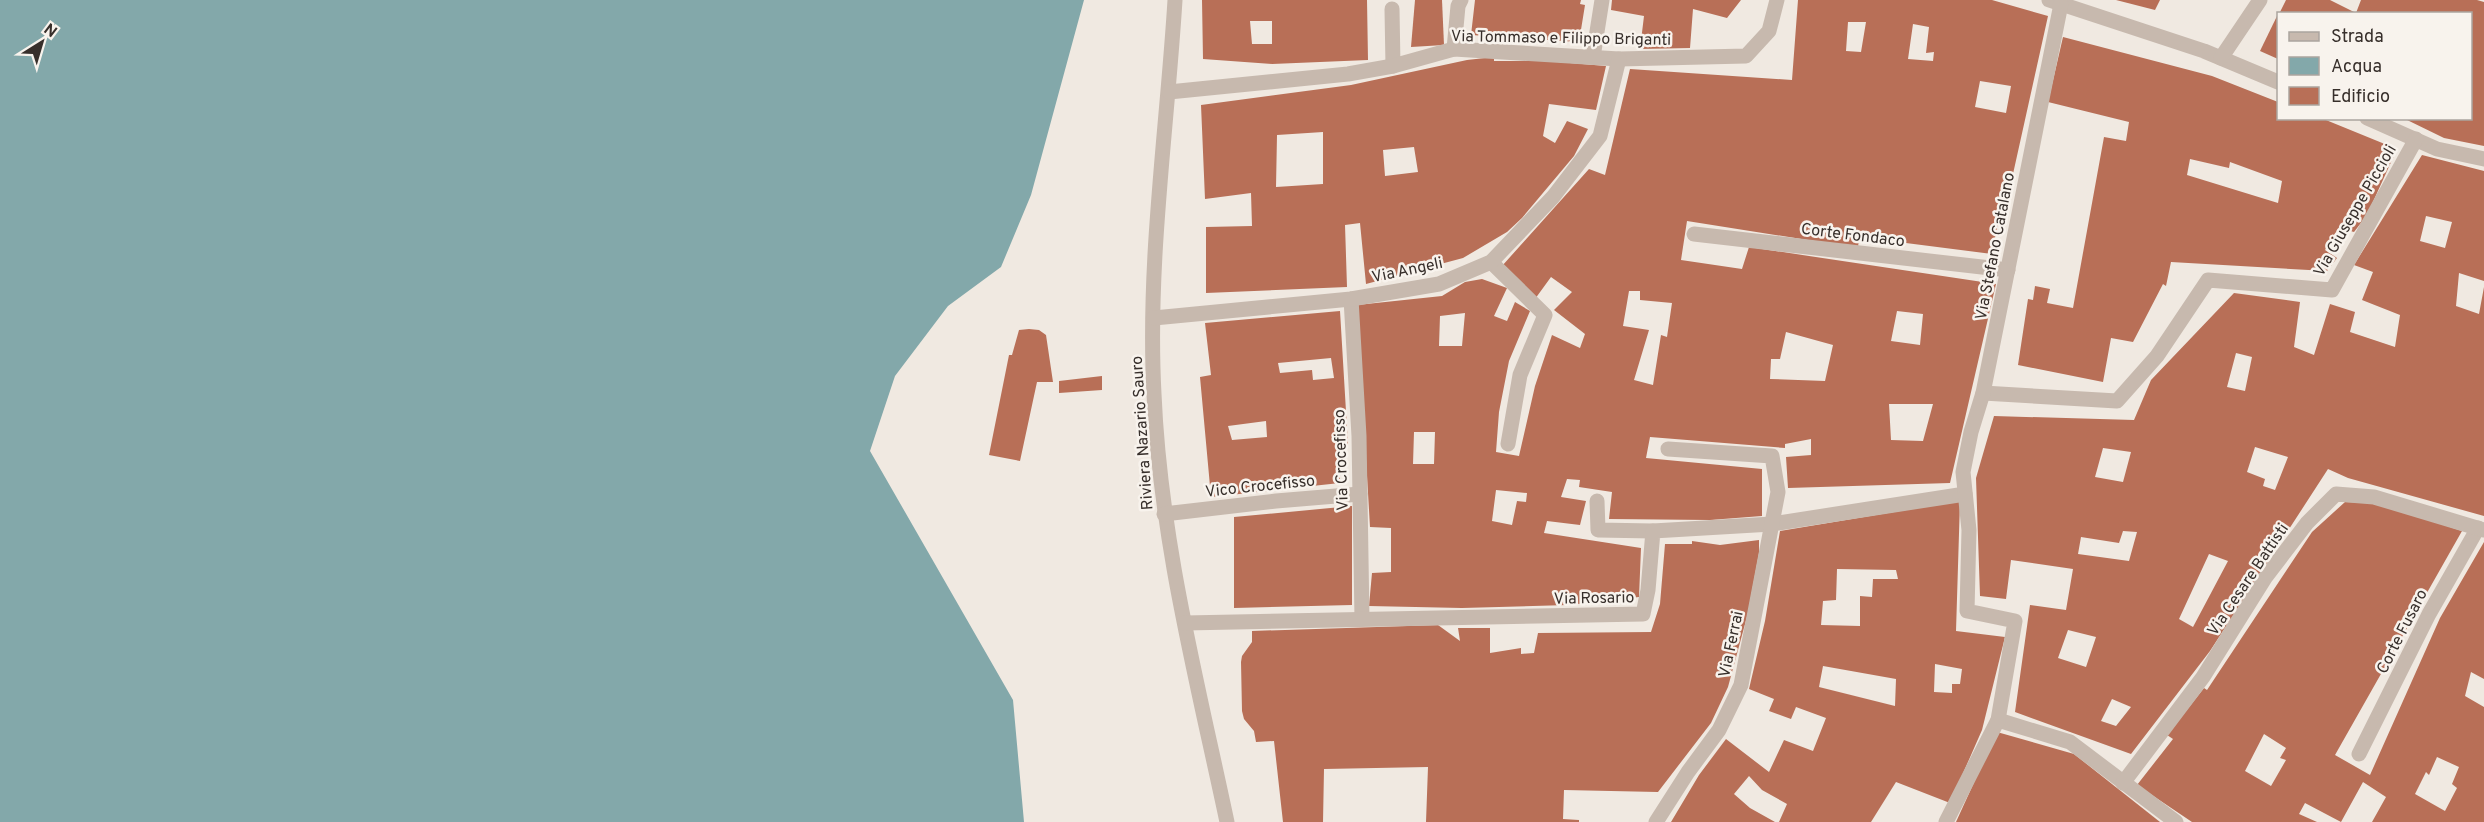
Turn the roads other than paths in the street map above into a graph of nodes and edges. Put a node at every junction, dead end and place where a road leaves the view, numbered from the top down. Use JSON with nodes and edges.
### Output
{"nodes":[{"id":1,"x":1175,"y":0,"type":"edge"},
{"id":2,"x":1461,"y":0,"type":"edge"},
{"id":3,"x":1602,"y":0,"type":"edge"},
{"id":4,"x":1777,"y":0,"type":"edge"},
{"id":5,"x":2055,"y":2,"type":"edge"},
{"id":6,"x":2253,"y":2,"type":"edge"},
{"id":7,"x":1392,"y":9,"type":"dead end"},
{"id":8,"x":1454,"y":49,"type":"junction"},
{"id":9,"x":1593,"y":57,"type":"junction"},
{"id":10,"x":2221,"y":58,"type":"junction"},
{"id":11,"x":1619,"y":59,"type":"junction"},
{"id":12,"x":1393,"y":66,"type":"junction"},
{"id":13,"x":2277,"y":82,"type":"edge"},
{"id":14,"x":1169,"y":92,"type":"junction"},
{"id":15,"x":2372,"y":120,"type":"edge"},
{"id":16,"x":2416,"y":139,"type":"junction"},
{"id":17,"x":2484,"y":159,"type":"edge"},
{"id":18,"x":1694,"y":234,"type":"dead end"},
{"id":19,"x":1491,"y":262,"type":"junction"},
{"id":20,"x":2008,"y":270,"type":"junction"},
{"id":21,"x":1351,"y":299,"type":"junction"},
{"id":22,"x":1154,"y":318,"type":"junction"},
{"id":23,"x":1983,"y":393,"type":"junction"},
{"id":24,"x":1508,"y":444,"type":"dead end"},
{"id":25,"x":1668,"y":448,"type":"dead end"},
{"id":26,"x":1360,"y":494,"type":"junction"},
{"id":27,"x":1965,"y":494,"type":"junction"},
{"id":28,"x":1597,"y":501,"type":"dead end"},
{"id":29,"x":1164,"y":514,"type":"junction"},
{"id":30,"x":1772,"y":524,"type":"junction"},
{"id":31,"x":2481,"y":529,"type":"edge"},
{"id":32,"x":1653,"y":531,"type":"junction"},
{"id":33,"x":1362,"y":619,"type":"junction"},
{"id":34,"x":1185,"y":623,"type":"junction"},
{"id":35,"x":1998,"y":720,"type":"junction"},
{"id":36,"x":2359,"y":754,"type":"dead end"},
{"id":37,"x":2123,"y":783,"type":"junction"},
{"id":38,"x":1227,"y":822,"type":"edge"},
{"id":39,"x":1656,"y":822,"type":"edge"},
{"id":40,"x":1946,"y":822,"type":"edge"},
{"id":41,"x":2176,"y":822,"type":"edge"}],
"edges":[{"from":1,"to":14,"type":"street","name":"Riviera Nazario Sauro"},
{"from":2,"to":8,"type":"street"},
{"from":3,"to":9,"type":"street"},
{"from":4,"to":11,"type":"street","name":"Via Tommaso e Filippo Briganti"},
{"from":5,"to":10,"type":"street"},
{"from":5,"to":20,"type":"street","name":"Via Stefano Catalano"},
{"from":6,"to":10,"type":"street"},
{"from":7,"to":12,"type":"street"},
{"from":8,"to":9,"type":"street","name":"Via Tommaso e Filippo Briganti"},
{"from":8,"to":12,"type":"street","name":"Via Tommaso e Filippo Briganti"},
{"from":9,"to":11,"type":"street","name":"Via Tommaso e Filippo Briganti"},
{"from":10,"to":13,"type":"street"},
{"from":11,"to":19,"type":"street","name":"Via Angeli"},
{"from":12,"to":14,"type":"street","name":"Via Tommaso e Filippo Briganti"},
{"from":14,"to":22,"type":"street","name":"Riviera Nazario Sauro"},
{"from":15,"to":16,"type":"street"},
{"from":16,"to":17,"type":"street"},
{"from":16,"to":23,"type":"street","name":"Via Giuseppe Piccioli"},
{"from":18,"to":20,"type":"street","name":"Corte Fondaco"},
{"from":19,"to":21,"type":"street","name":"Via Angeli"},
{"from":19,"to":24,"type":"street"},
{"from":20,"to":23,"type":"street","name":"Via Stefano Catalano"},
{"from":21,"to":22,"type":"street","name":"Via Angeli"},
{"from":21,"to":26,"type":"street","name":"Via Crocefisso"},
{"from":22,"to":29,"type":"street","name":"Riviera Nazario Sauro"},
{"from":23,"to":27,"type":"street","name":"Via Stefano Catalano"},
{"from":25,"to":30,"type":"street","name":"Via Ferrai"},
{"from":26,"to":29,"type":"street","name":"Vico Crocefisso"},
{"from":26,"to":33,"type":"street","name":"Via Crocefisso"},
{"from":27,"to":30,"type":"street"},
{"from":27,"to":35,"type":"street","name":"Via Stefano Catalano"},
{"from":28,"to":32,"type":"street"},
{"from":29,"to":34,"type":"street","name":"Riviera Nazario Sauro"},
{"from":30,"to":32,"type":"street"},
{"from":30,"to":39,"type":"street","name":"Via Ferrai"},
{"from":31,"to":36,"type":"street","name":"Corte Fusaro"},
{"from":31,"to":37,"type":"street","name":"Via Cesare Battisti"},
{"from":32,"to":33,"type":"street","name":"Via Rosario"},
{"from":33,"to":34,"type":"street","name":"Via Rosario"},
{"from":34,"to":38,"type":"street","name":"Riviera Nazario Sauro"},
{"from":35,"to":37,"type":"street"},
{"from":35,"to":40,"type":"street"},
{"from":37,"to":41,"type":"street"}]}
